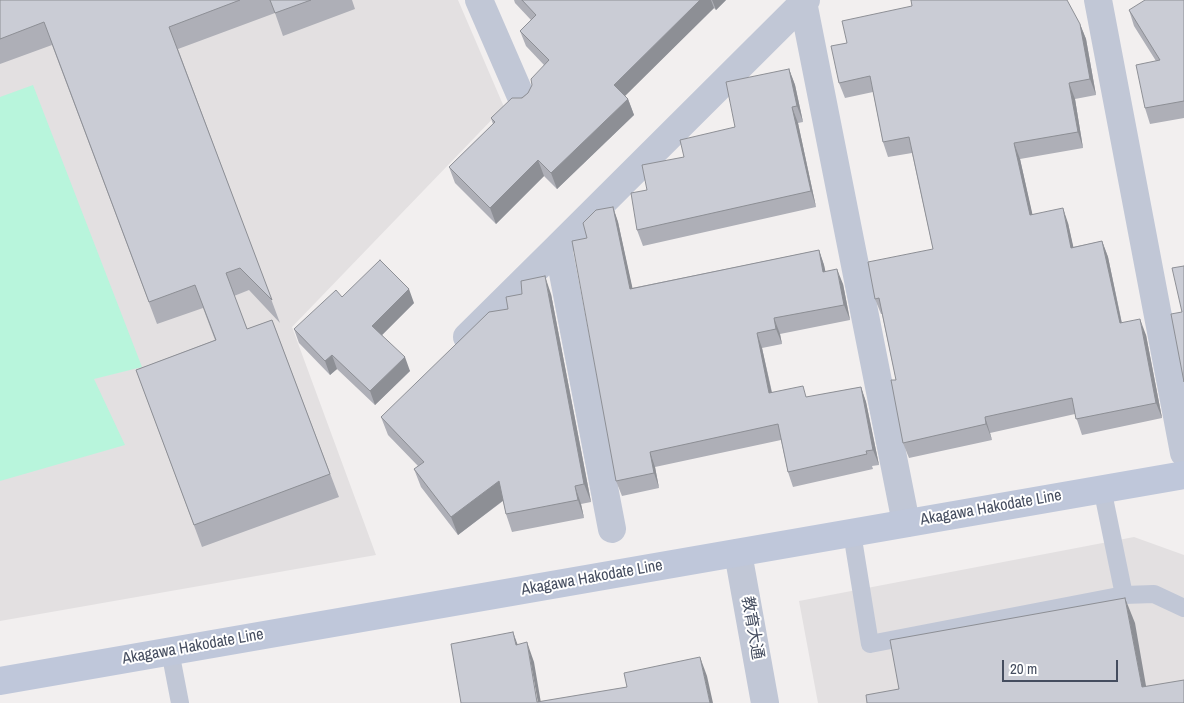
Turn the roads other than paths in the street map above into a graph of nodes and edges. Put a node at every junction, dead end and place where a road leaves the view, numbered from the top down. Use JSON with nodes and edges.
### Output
{"nodes":[{"id":1,"x":479,"y":0,"type":"edge"},
{"id":2,"x":1098,"y":0,"type":"edge"},
{"id":3,"x":805,"y":1,"type":"edge"},
{"id":4,"x":522,"y":99,"type":"edge"},
{"id":5,"x":558,"y":247,"type":"junction"},
{"id":6,"x":451,"y":352,"type":"edge"},
{"id":7,"x":1184,"y":453,"type":"edge"},
{"id":8,"x":1184,"y":475,"type":"edge"},
{"id":9,"x":1102,"y":488,"type":"junction"},
{"id":10,"x":906,"y":523,"type":"junction"},
{"id":11,"x":612,"y":529,"type":"dead end"},
{"id":12,"x":852,"y":533,"type":"junction"},
{"id":13,"x":738,"y":552,"type":"junction"},
{"id":14,"x":1124,"y":595,"type":"junction"},
{"id":15,"x":1184,"y":608,"type":"edge"},
{"id":16,"x":170,"y":651,"type":"junction"},
{"id":17,"x":0,"y":681,"type":"edge"},
{"id":18,"x":180,"y":703,"type":"edge"},
{"id":19,"x":766,"y":703,"type":"edge"}],
"edges":[{"from":1,"to":4,"type":"street"},
{"from":2,"to":7,"type":"street"},
{"from":3,"to":5,"type":"street"},
{"from":3,"to":10,"type":"street"},
{"from":5,"to":6,"type":"street"},
{"from":5,"to":11,"type":"street"},
{"from":8,"to":9,"type":"main road","name":"Akagawa Hakodate Line"},
{"from":9,"to":10,"type":"main road","name":"Akagawa Hakodate Line"},
{"from":9,"to":14,"type":"lane"},
{"from":10,"to":12,"type":"main road","name":"Akagawa Hakodate Line"},
{"from":12,"to":13,"type":"main road","name":"Akagawa Hakodate Line"},
{"from":12,"to":14,"type":"lane"},
{"from":13,"to":16,"type":"main road","name":"Akagawa Hakodate Line"},
{"from":13,"to":19,"type":"street","name":"教育大通"},
{"from":14,"to":15,"type":"lane"},
{"from":16,"to":17,"type":"main road","name":"Akagawa Hakodate Line"},
{"from":16,"to":18,"type":"lane"}]}
